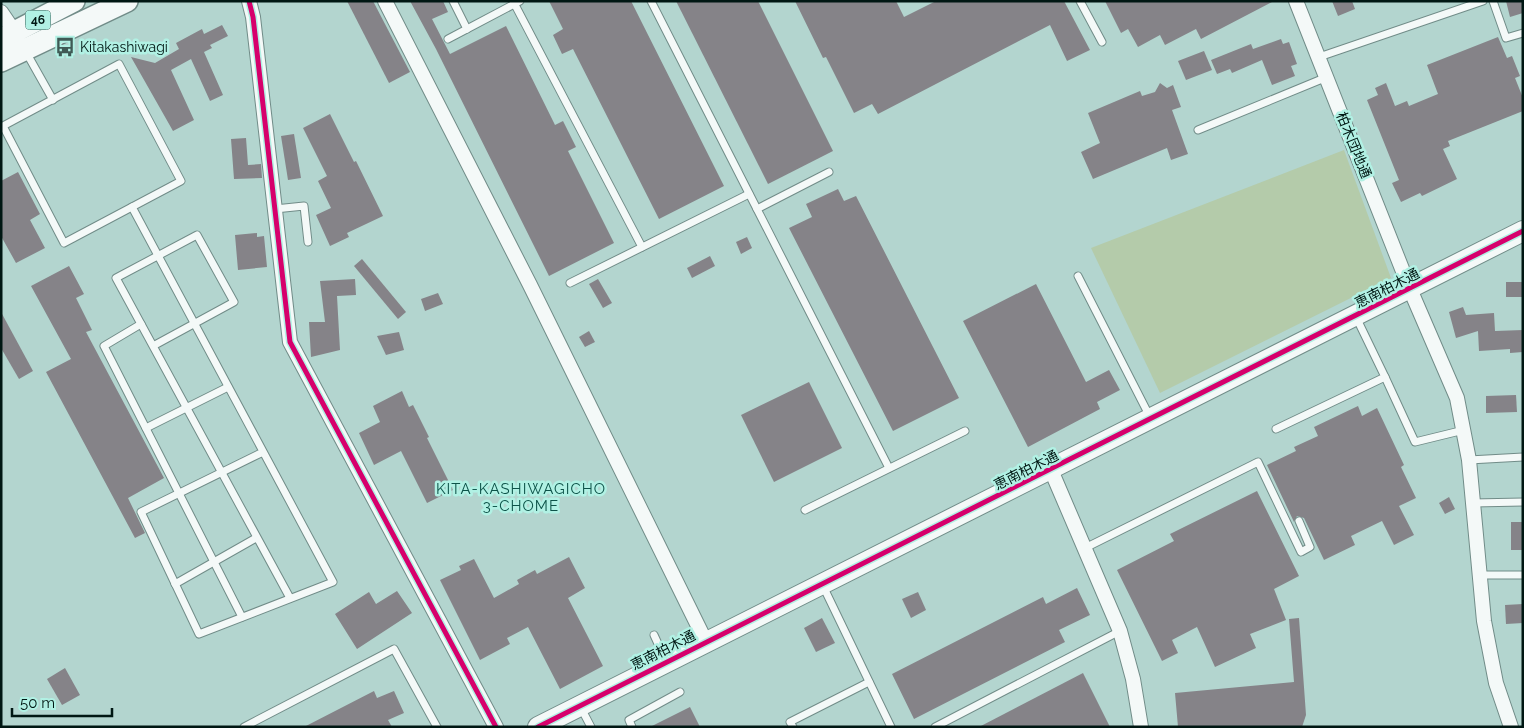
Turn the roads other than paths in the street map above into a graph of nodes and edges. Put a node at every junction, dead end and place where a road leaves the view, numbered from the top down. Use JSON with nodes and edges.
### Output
{"nodes":[{"id":1,"x":74,"y":1,"type":"edge"},
{"id":2,"x":127,"y":1,"type":"edge"},
{"id":3,"x":249,"y":1,"type":"edge"},
{"id":4,"x":385,"y":1,"type":"edge"},
{"id":5,"x":453,"y":1,"type":"edge"},
{"id":6,"x":651,"y":1,"type":"edge"},
{"id":7,"x":1080,"y":1,"type":"edge"},
{"id":8,"x":1296,"y":1,"type":"edge"},
{"id":9,"x":1484,"y":1,"type":"edge"},
{"id":10,"x":1493,"y":1,"type":"edge"},
{"id":11,"x":516,"y":2,"type":"edge"},
{"id":12,"x":1,"y":12,"type":"edge"},
{"id":13,"x":467,"y":29,"type":"junction"},
{"id":14,"x":1523,"y":33,"type":"edge"},
{"id":15,"x":448,"y":39,"type":"dead end"},
{"id":16,"x":13,"y":40,"type":"edge"},
{"id":17,"x":1102,"y":42,"type":"dead end"},
{"id":18,"x":1319,"y":57,"type":"junction"},
{"id":19,"x":1,"y":62,"type":"edge"},
{"id":20,"x":1327,"y":77,"type":"junction"},
{"id":21,"x":53,"y":100,"type":"junction"},
{"id":22,"x":1198,"y":130,"type":"dead end"},
{"id":23,"x":829,"y":172,"type":"dead end"},
{"id":24,"x":750,"y":194,"type":"junction"},
{"id":25,"x":132,"y":207,"type":"junction"},
{"id":26,"x":275,"y":209,"type":"junction"},
{"id":27,"x":757,"y":210,"type":"junction"},
{"id":28,"x":1523,"y":231,"type":"edge"},
{"id":29,"x":308,"y":242,"type":"dead end"},
{"id":30,"x":642,"y":247,"type":"junction"},
{"id":31,"x":158,"y":256,"type":"junction"},
{"id":32,"x":1078,"y":276,"type":"dead end"},
{"id":33,"x":570,"y":283,"type":"dead end"},
{"id":34,"x":1410,"y":289,"type":"junction"},
{"id":35,"x":1355,"y":316,"type":"junction"},
{"id":36,"x":141,"y":324,"type":"junction"},
{"id":37,"x":194,"y":324,"type":"junction"},
{"id":38,"x":153,"y":346,"type":"junction"},
{"id":39,"x":1385,"y":377,"type":"junction"},
{"id":40,"x":228,"y":387,"type":"junction"},
{"id":41,"x":186,"y":408,"type":"junction"},
{"id":42,"x":1151,"y":419,"type":"junction"},
{"id":43,"x":146,"y":428,"type":"junction"},
{"id":44,"x":1276,"y":429,"type":"dead end"},
{"id":45,"x":1464,"y":430,"type":"junction"},
{"id":46,"x":966,"y":431,"type":"dead end"},
{"id":47,"x":263,"y":452,"type":"junction"},
{"id":48,"x":1523,"y":457,"type":"edge"},
{"id":49,"x":1469,"y":460,"type":"junction"},
{"id":50,"x":889,"y":468,"type":"junction"},
{"id":51,"x":1051,"y":470,"type":"junction"},
{"id":52,"x":220,"y":473,"type":"junction"},
{"id":53,"x":180,"y":493,"type":"junction"},
{"id":54,"x":1473,"y":502,"type":"junction"},
{"id":55,"x":1523,"y":502,"type":"edge"},
{"id":56,"x":805,"y":510,"type":"dead end"},
{"id":57,"x":1299,"y":521,"type":"dead end"},
{"id":58,"x":256,"y":538,"type":"junction"},
{"id":59,"x":1085,"y":548,"type":"junction"},
{"id":60,"x":214,"y":562,"type":"junction"},
{"id":61,"x":1480,"y":575,"type":"junction"},
{"id":62,"x":1523,"y":575,"type":"edge"},
{"id":63,"x":175,"y":584,"type":"junction"},
{"id":64,"x":822,"y":584,"type":"junction"},
{"id":65,"x":290,"y":598,"type":"junction"},
{"id":66,"x":242,"y":617,"type":"junction"},
{"id":67,"x":1120,"y":631,"type":"junction"},
{"id":68,"x":654,"y":635,"type":"dead end"},
{"id":69,"x":706,"y":642,"type":"junction"},
{"id":70,"x":666,"y":661,"type":"junction"},
{"id":71,"x":869,"y":682,"type":"junction"},
{"id":72,"x":680,"y":692,"type":"dead end"},
{"id":73,"x":580,"y":705,"type":"junction"},
{"id":74,"x":244,"y":727,"type":"edge"},
{"id":75,"x":437,"y":727,"type":"edge"},
{"id":76,"x":496,"y":727,"type":"edge"},
{"id":77,"x":538,"y":727,"type":"edge"},
{"id":78,"x":591,"y":727,"type":"edge"},
{"id":79,"x":632,"y":727,"type":"edge"},
{"id":80,"x":793,"y":727,"type":"edge"},
{"id":81,"x":891,"y":727,"type":"edge"},
{"id":82,"x":935,"y":727,"type":"edge"},
{"id":83,"x":1141,"y":727,"type":"edge"},
{"id":84,"x":1510,"y":727,"type":"edge"}],
"edges":[{"from":1,"to":16,"type":"main road","number":"46"},
{"from":2,"to":16,"type":"main road","number":"46"},
{"from":3,"to":26,"type":"street"},
{"from":4,"to":69,"type":"street"},
{"from":5,"to":13,"type":"lane"},
{"from":6,"to":24,"type":"lane"},
{"from":7,"to":17,"type":"lane"},
{"from":8,"to":18,"type":"street","name":"柏木団地通"},
{"from":9,"to":18,"type":"lane"},
{"from":10,"to":14,"type":"lane"},
{"from":11,"to":13,"type":"lane"},
{"from":11,"to":30,"type":"lane"},
{"from":12,"to":16,"type":"street"},
{"from":13,"to":15,"type":"lane"},
{"from":16,"to":19,"type":"main road","number":"46"},
{"from":16,"to":21,"type":"lane"},
{"from":18,"to":20,"type":"street","name":"柏木団地通"},
{"from":20,"to":22,"type":"lane"},
{"from":20,"to":34,"type":"street","name":"柏木団地通"},
{"from":21,"to":25,"type":"lane"},
{"from":21,"to":25,"type":"lane"},
{"from":23,"to":27,"type":"lane"},
{"from":24,"to":27,"type":"lane"},
{"from":24,"to":30,"type":"lane"},
{"from":25,"to":31,"type":"lane"},
{"from":26,"to":29,"type":"lane"},
{"from":26,"to":76,"type":"street"},
{"from":27,"to":50,"type":"lane"},
{"from":28,"to":34,"type":"street","name":"恵南柏木通"},
{"from":30,"to":33,"type":"lane"},
{"from":31,"to":36,"type":"lane"},
{"from":31,"to":37,"type":"lane"},
{"from":31,"to":37,"type":"lane"},
{"from":32,"to":42,"type":"lane"},
{"from":34,"to":35,"type":"street","name":"恵南柏木通"},
{"from":34,"to":45,"type":"street","name":"柏木団地通"},
{"from":35,"to":39,"type":"lane"},
{"from":35,"to":42,"type":"street","name":"恵南柏木通"},
{"from":36,"to":38,"type":"lane"},
{"from":36,"to":43,"type":"lane"},
{"from":37,"to":38,"type":"lane"},
{"from":37,"to":40,"type":"lane"},
{"from":38,"to":41,"type":"lane"},
{"from":39,"to":44,"type":"lane"},
{"from":39,"to":45,"type":"lane"},
{"from":40,"to":41,"type":"lane"},
{"from":40,"to":47,"type":"lane"},
{"from":41,"to":43,"type":"lane"},
{"from":41,"to":52,"type":"lane"},
{"from":42,"to":51,"type":"street","name":"恵南柏木通"},
{"from":43,"to":53,"type":"lane"},
{"from":45,"to":49,"type":"street","name":"柏木団地通"},
{"from":46,"to":50,"type":"lane"},
{"from":47,"to":52,"type":"lane"},
{"from":47,"to":65,"type":"lane"},
{"from":48,"to":49,"type":"lane"},
{"from":49,"to":54,"type":"street","name":"柏木団地通"},
{"from":50,"to":56,"type":"lane"},
{"from":51,"to":59,"type":"street"},
{"from":51,"to":64,"type":"street","name":"恵南柏木通"},
{"from":52,"to":53,"type":"lane"},
{"from":52,"to":58,"type":"lane"},
{"from":53,"to":60,"type":"lane"},
{"from":53,"to":63,"type":"lane"},
{"from":54,"to":55,"type":"lane"},
{"from":54,"to":61,"type":"street","name":"柏木団地通"},
{"from":57,"to":59,"type":"lane"},
{"from":58,"to":60,"type":"lane"},
{"from":58,"to":65,"type":"lane"},
{"from":59,"to":67,"type":"street"},
{"from":60,"to":63,"type":"lane"},
{"from":60,"to":66,"type":"lane"},
{"from":61,"to":62,"type":"lane"},
{"from":61,"to":84,"type":"street","name":"柏木団地通"},
{"from":63,"to":66,"type":"lane"},
{"from":64,"to":69,"type":"street","name":"恵南柏木通"},
{"from":64,"to":71,"type":"lane"},
{"from":65,"to":66,"type":"lane"},
{"from":67,"to":82,"type":"lane"},
{"from":67,"to":83,"type":"street"},
{"from":68,"to":70,"type":"lane"},
{"from":69,"to":70,"type":"street","name":"恵南柏木通"},
{"from":70,"to":73,"type":"street","name":"恵南柏木通"},
{"from":71,"to":80,"type":"lane"},
{"from":71,"to":81,"type":"lane"},
{"from":72,"to":79,"type":"lane"},
{"from":73,"to":77,"type":"street","name":"恵南柏木通"},
{"from":73,"to":78,"type":"lane"},
{"from":74,"to":75,"type":"lane"}]}
